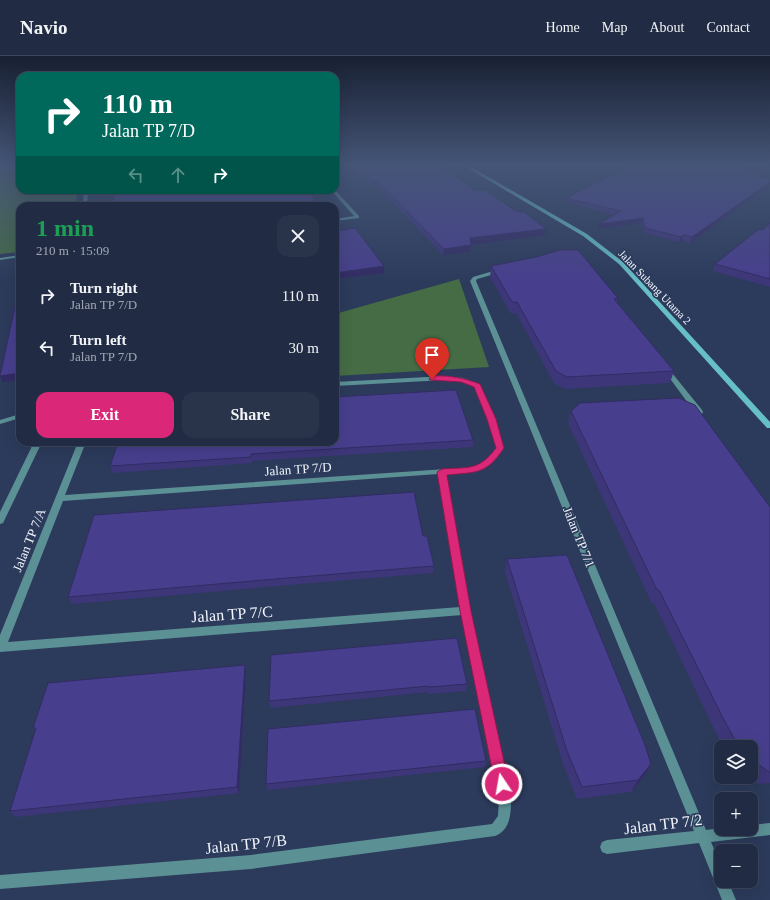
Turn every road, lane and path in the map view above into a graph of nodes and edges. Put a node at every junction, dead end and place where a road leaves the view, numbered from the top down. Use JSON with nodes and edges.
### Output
{"nodes":[{"id":1,"x":345,"y":203,"type":"edge"},
{"id":2,"x":532,"y":203,"type":"edge"},
{"id":3,"x":339,"y":219,"type":"edge"},
{"id":4,"x":16,"y":257,"type":"edge"},
{"id":5,"x":0,"y":259,"type":"edge"},
{"id":6,"x":510,"y":268,"type":"edge"},
{"id":7,"x":659,"y":360,"type":"edge"},
{"id":8,"x":339,"y":384,"type":"edge"},
{"id":9,"x":16,"y":417,"type":"edge"},
{"id":10,"x":705,"y":421,"type":"edge"},
{"id":11,"x":0,"y":422,"type":"edge"},
{"id":12,"x":770,"y":426,"type":"edge"},
{"id":13,"x":36,"y":446,"type":"edge"},
{"id":14,"x":80,"y":446,"type":"edge"},
{"id":15,"x":442,"y":472,"type":"junction"},
{"id":16,"x":60,"y":498,"type":"junction"},
{"id":17,"x":3,"y":508,"type":"edge"},
{"id":18,"x":0,"y":521,"type":"edge"},
{"id":19,"x":466,"y":611,"type":"junction"},
{"id":20,"x":0,"y":647,"type":"edge"},
{"id":21,"x":770,"y":829,"type":"edge"},
{"id":22,"x":702,"y":836,"type":"junction"},
{"id":23,"x":607,"y":847,"type":"dead end"},
{"id":24,"x":714,"y":864,"type":"edge"},
{"id":25,"x":0,"y":882,"type":"edge"},
{"id":26,"x":724,"y":888,"type":"edge"},
{"id":27,"x":729,"y":900,"type":"edge"}],
"edges":[{"from":1,"to":3,"type":"street"},
{"from":2,"to":12,"type":"main road","name":"Jalan Subang Utama 2"},
{"from":4,"to":5,"type":"street"},
{"from":6,"to":22,"type":"street","name":"Jalan TP 7/1"},
{"from":7,"to":10,"type":"street"},
{"from":8,"to":15,"type":"street","name":"Jalan TP 7/D"},
{"from":9,"to":11,"type":"street"},
{"from":13,"to":17,"type":"street"},
{"from":14,"to":16,"type":"street","name":"Jalan TP 7/A"},
{"from":15,"to":16,"type":"street","name":"Jalan TP 7/D"},
{"from":15,"to":19,"type":"street"},
{"from":16,"to":20,"type":"street","name":"Jalan TP 7/A"},
{"from":17,"to":18,"type":"street"},
{"from":19,"to":20,"type":"street","name":"Jalan TP 7/C"},
{"from":19,"to":25,"type":"street","name":"Jalan TP 7/B"},
{"from":21,"to":22,"type":"street","name":"Jalan TP 7/2"},
{"from":22,"to":23,"type":"street","name":"Jalan TP 7/2"},
{"from":22,"to":24,"type":"street","name":"Jalan TP 7/1"},
{"from":26,"to":27,"type":"street","name":"Jalan TP 7/1"}]}
